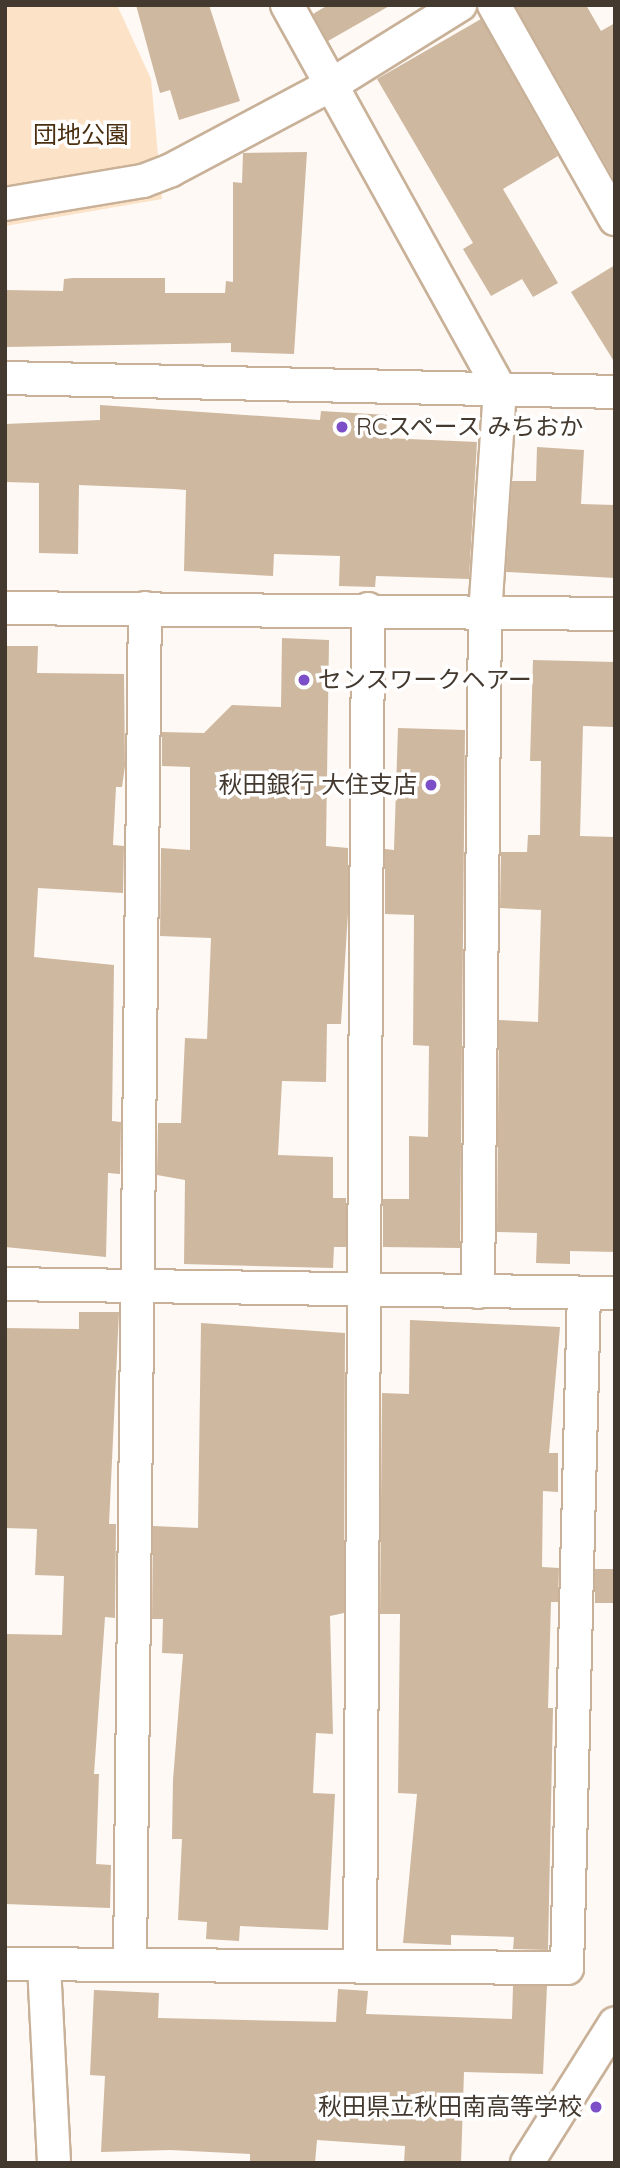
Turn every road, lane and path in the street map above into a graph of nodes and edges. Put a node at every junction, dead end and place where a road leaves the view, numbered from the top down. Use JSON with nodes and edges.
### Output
{"nodes":[{"id":1,"x":287,"y":5,"type":"edge"},
{"id":2,"x":460,"y":5,"type":"edge"},
{"id":3,"x":494,"y":5,"type":"edge"},
{"id":4,"x":333,"y":83,"type":"junction"},
{"id":5,"x":5,"y":204,"type":"edge"},
{"id":6,"x":615,"y":219,"type":"edge"},
{"id":7,"x":5,"y":379,"type":"edge"},
{"id":8,"x":500,"y":389,"type":"junction"},
{"id":9,"x":615,"y":392,"type":"edge"},
{"id":10,"x":5,"y":608,"type":"edge"},
{"id":11,"x":145,"y":608,"type":"junction"},
{"id":12,"x":368,"y":609,"type":"junction"},
{"id":13,"x":485,"y":613,"type":"junction"},
{"id":14,"x":615,"y":614,"type":"edge"},
{"id":15,"x":5,"y":1284,"type":"edge"},
{"id":16,"x":138,"y":1287,"type":"junction"},
{"id":17,"x":361,"y":1290,"type":"junction"},
{"id":18,"x":478,"y":1292,"type":"junction"},
{"id":19,"x":584,"y":1293,"type":"junction"},
{"id":20,"x":615,"y":1293,"type":"edge"},
{"id":21,"x":5,"y":1964,"type":"edge"},
{"id":22,"x":130,"y":1964,"type":"junction"},
{"id":23,"x":44,"y":1965,"type":"junction"},
{"id":24,"x":360,"y":1966,"type":"junction"},
{"id":25,"x":615,"y":2023,"type":"edge"},
{"id":26,"x":54,"y":2163,"type":"edge"},
{"id":27,"x":527,"y":2163,"type":"edge"}],
"edges":[{"from":1,"to":4,"type":"street"},
{"from":2,"to":4,"type":"street"},
{"from":3,"to":6,"type":"street"},
{"from":4,"to":5,"type":"street"},
{"from":4,"to":8,"type":"street"},
{"from":7,"to":8,"type":"street"},
{"from":8,"to":9,"type":"street"},
{"from":8,"to":13,"type":"street"},
{"from":10,"to":11,"type":"street"},
{"from":11,"to":12,"type":"street"},
{"from":11,"to":16,"type":"street"},
{"from":12,"to":13,"type":"street"},
{"from":12,"to":17,"type":"street"},
{"from":13,"to":14,"type":"street"},
{"from":13,"to":18,"type":"street"},
{"from":15,"to":16,"type":"street"},
{"from":16,"to":17,"type":"street"},
{"from":16,"to":22,"type":"street"},
{"from":17,"to":18,"type":"street"},
{"from":17,"to":24,"type":"street"},
{"from":18,"to":19,"type":"street"},
{"from":19,"to":20,"type":"street"},
{"from":19,"to":24,"type":"street"},
{"from":21,"to":23,"type":"street"},
{"from":22,"to":23,"type":"street"},
{"from":22,"to":24,"type":"street"},
{"from":23,"to":26,"type":"street"},
{"from":25,"to":27,"type":"street"}]}
